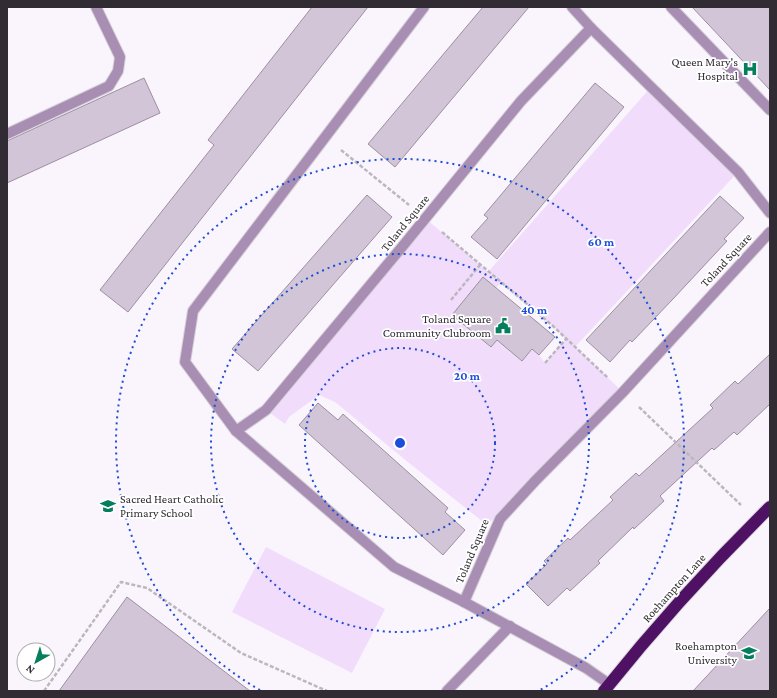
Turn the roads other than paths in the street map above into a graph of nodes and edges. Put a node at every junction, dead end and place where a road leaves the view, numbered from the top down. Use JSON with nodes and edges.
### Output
{"nodes":[{"id":1,"x":96,"y":7,"type":"edge"},
{"id":2,"x":424,"y":7,"type":"edge"},
{"id":3,"x":572,"y":7,"type":"edge"},
{"id":4,"x":671,"y":7,"type":"edge"},
{"id":5,"x":591,"y":28,"type":"junction"},
{"id":6,"x":770,"y":110,"type":"edge"},
{"id":7,"x":7,"y":134,"type":"edge"},
{"id":8,"x":770,"y":213,"type":"edge"},
{"id":9,"x":770,"y":232,"type":"edge"},
{"id":10,"x":236,"y":431,"type":"junction"},
{"id":11,"x":770,"y":507,"type":"edge"},
{"id":12,"x":464,"y":602,"type":"junction"},
{"id":13,"x":510,"y":626,"type":"junction"},
{"id":14,"x":607,"y":688,"type":"edge"},
{"id":15,"x":447,"y":691,"type":"edge"}],
"edges":[{"from":1,"to":7,"type":"street"},
{"from":2,"to":10,"type":"street","name":"Toland Square"},
{"from":3,"to":5,"type":"street"},
{"from":4,"to":6,"type":"street"},
{"from":5,"to":8,"type":"street"},
{"from":5,"to":10,"type":"street","name":"Toland Square"},
{"from":9,"to":12,"type":"street","name":"Toland Square"},
{"from":10,"to":12,"type":"street","name":"Toland Square"},
{"from":11,"to":14,"type":"highway","name":"Roehampton Lane"},
{"from":12,"to":13,"type":"street","name":"Toland Square"},
{"from":13,"to":14,"type":"street","name":"Toland Square"},
{"from":13,"to":15,"type":"street"}]}
